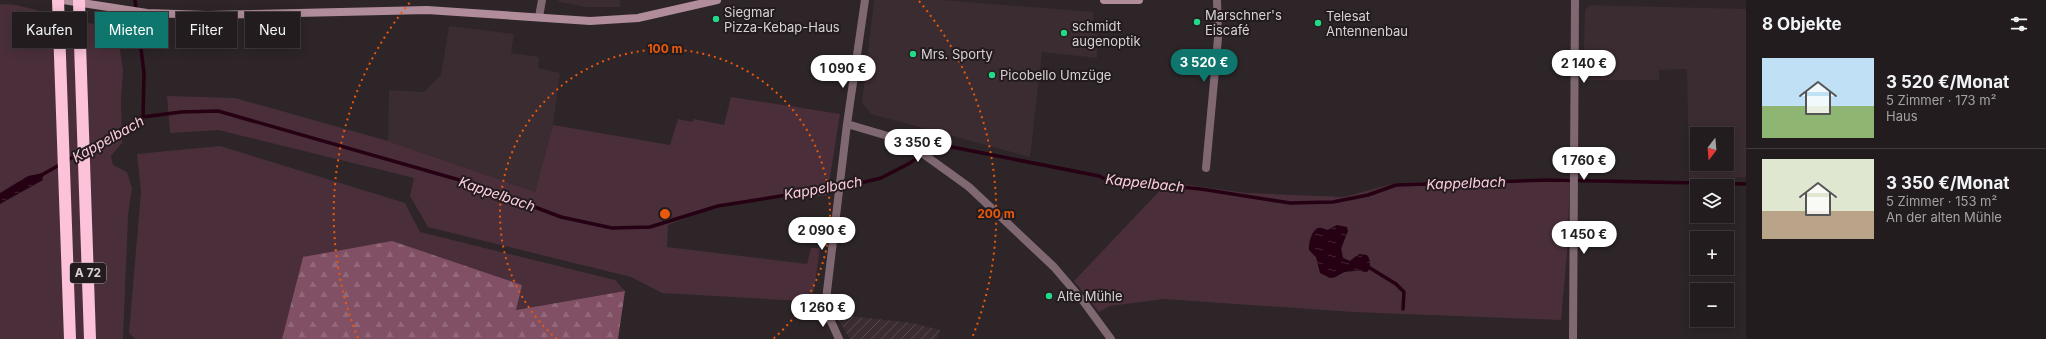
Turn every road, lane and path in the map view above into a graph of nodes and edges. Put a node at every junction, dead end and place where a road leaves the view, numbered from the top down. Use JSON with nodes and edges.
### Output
{"nodes":[{"id":1,"x":58,"y":0,"type":"edge"},
{"id":2,"x":63,"y":0,"type":"edge"},
{"id":3,"x":79,"y":0,"type":"edge"},
{"id":4,"x":542,"y":0,"type":"edge"},
{"id":5,"x":717,"y":0,"type":"edge"},
{"id":6,"x":865,"y":0,"type":"edge"},
{"id":7,"x":1104,"y":0,"type":"edge"},
{"id":8,"x":1140,"y":0,"type":"edge"},
{"id":9,"x":1217,"y":0,"type":"edge"},
{"id":10,"x":1575,"y":0,"type":"edge"},
{"id":11,"x":539,"y":17,"type":"junction"},
{"id":12,"x":847,"y":124,"type":"junction"},
{"id":13,"x":1206,"y":168,"type":"dead end"},
{"id":14,"x":70,"y":339,"type":"edge"},
{"id":15,"x":90,"y":339,"type":"edge"},
{"id":16,"x":839,"y":339,"type":"edge"},
{"id":17,"x":1110,"y":339,"type":"edge"},
{"id":18,"x":1573,"y":339,"type":"edge"}],
"edges":[{"from":1,"to":14,"type":"highway","number":"A 72"},
{"from":2,"to":11,"type":"main road"},
{"from":3,"to":15,"type":"highway","number":"A 72","bridge":true},
{"from":4,"to":11,"type":"street"},
{"from":5,"to":11,"type":"main road"},
{"from":6,"to":12,"type":"street"},
{"from":7,"to":8,"type":"main road"},
{"from":9,"to":13,"type":"street"},
{"from":10,"to":18,"type":"street"},
{"from":12,"to":16,"type":"street"},
{"from":12,"to":17,"type":"street"}]}
